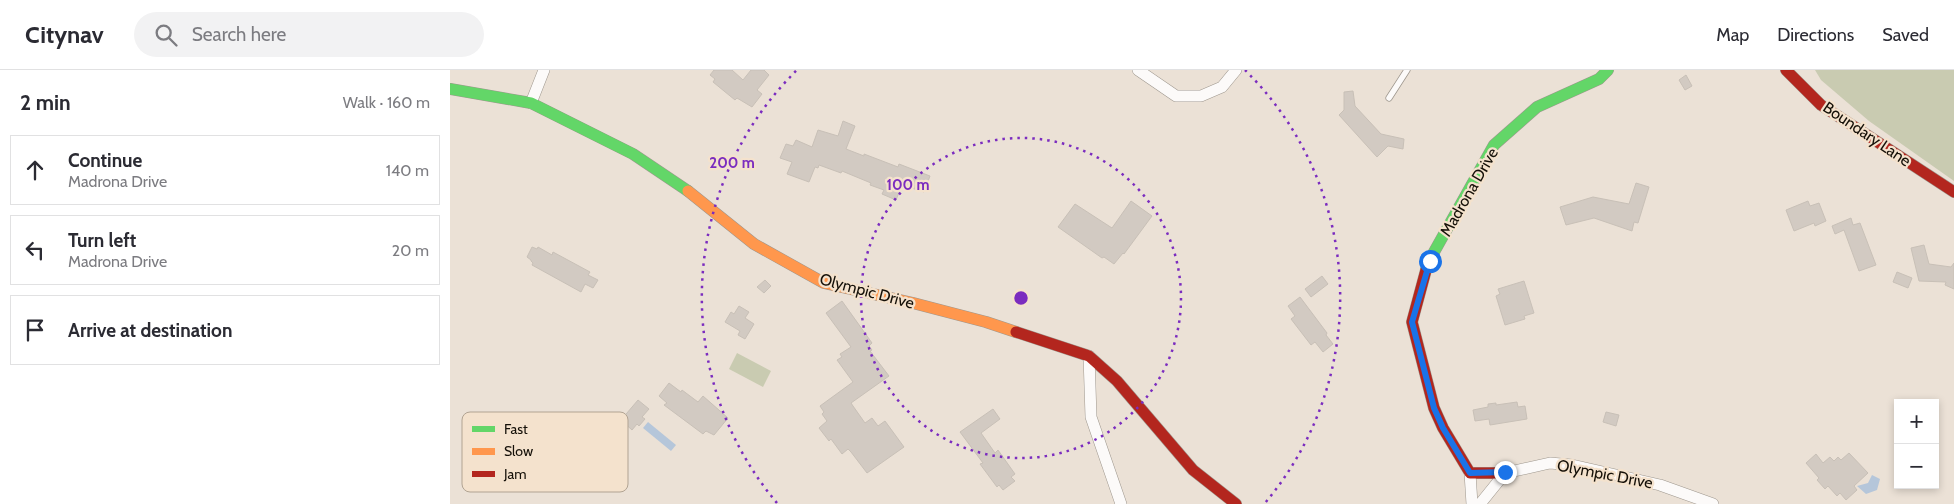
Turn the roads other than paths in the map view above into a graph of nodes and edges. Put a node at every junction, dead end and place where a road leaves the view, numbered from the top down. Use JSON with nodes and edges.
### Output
{"nodes":[{"id":1,"x":544,"y":70,"type":"edge"},
{"id":2,"x":1138,"y":70,"type":"edge"},
{"id":3,"x":1236,"y":70,"type":"edge"},
{"id":4,"x":1407,"y":70,"type":"edge"},
{"id":5,"x":1608,"y":70,"type":"edge"},
{"id":6,"x":1786,"y":70,"type":"edge"},
{"id":7,"x":450,"y":89,"type":"edge"},
{"id":8,"x":1389,"y":98,"type":"dead end"},
{"id":9,"x":531,"y":103,"type":"junction"},
{"id":10,"x":1954,"y":192,"type":"edge"},
{"id":11,"x":1089,"y":356,"type":"junction"},
{"id":12,"x":1505,"y":472,"type":"junction"},
{"id":13,"x":1470,"y":473,"type":"junction"},
{"id":14,"x":1484,"y":503,"type":"edge"},
{"id":15,"x":1121,"y":504,"type":"edge"},
{"id":16,"x":1236,"y":504,"type":"edge"},
{"id":17,"x":1472,"y":504,"type":"edge"},
{"id":18,"x":1713,"y":504,"type":"edge"}],
"edges":[{"from":1,"to":9,"type":"street"},
{"from":2,"to":3,"type":"street"},
{"from":4,"to":8,"type":"lane"},
{"from":5,"to":13,"type":"street","name":"Madrona Drive"},
{"from":6,"to":10,"type":"street","name":"Boundary Lane"},
{"from":7,"to":9,"type":"street","name":"Olympic Drive"},
{"from":9,"to":11,"type":"street","name":"Olympic Drive"},
{"from":11,"to":15,"type":"street"},
{"from":11,"to":16,"type":"street","name":"Olympic Drive"},
{"from":12,"to":13,"type":"street"},
{"from":12,"to":14,"type":"street"},
{"from":12,"to":18,"type":"street","name":"Olympic Drive"},
{"from":13,"to":17,"type":"street"}]}
